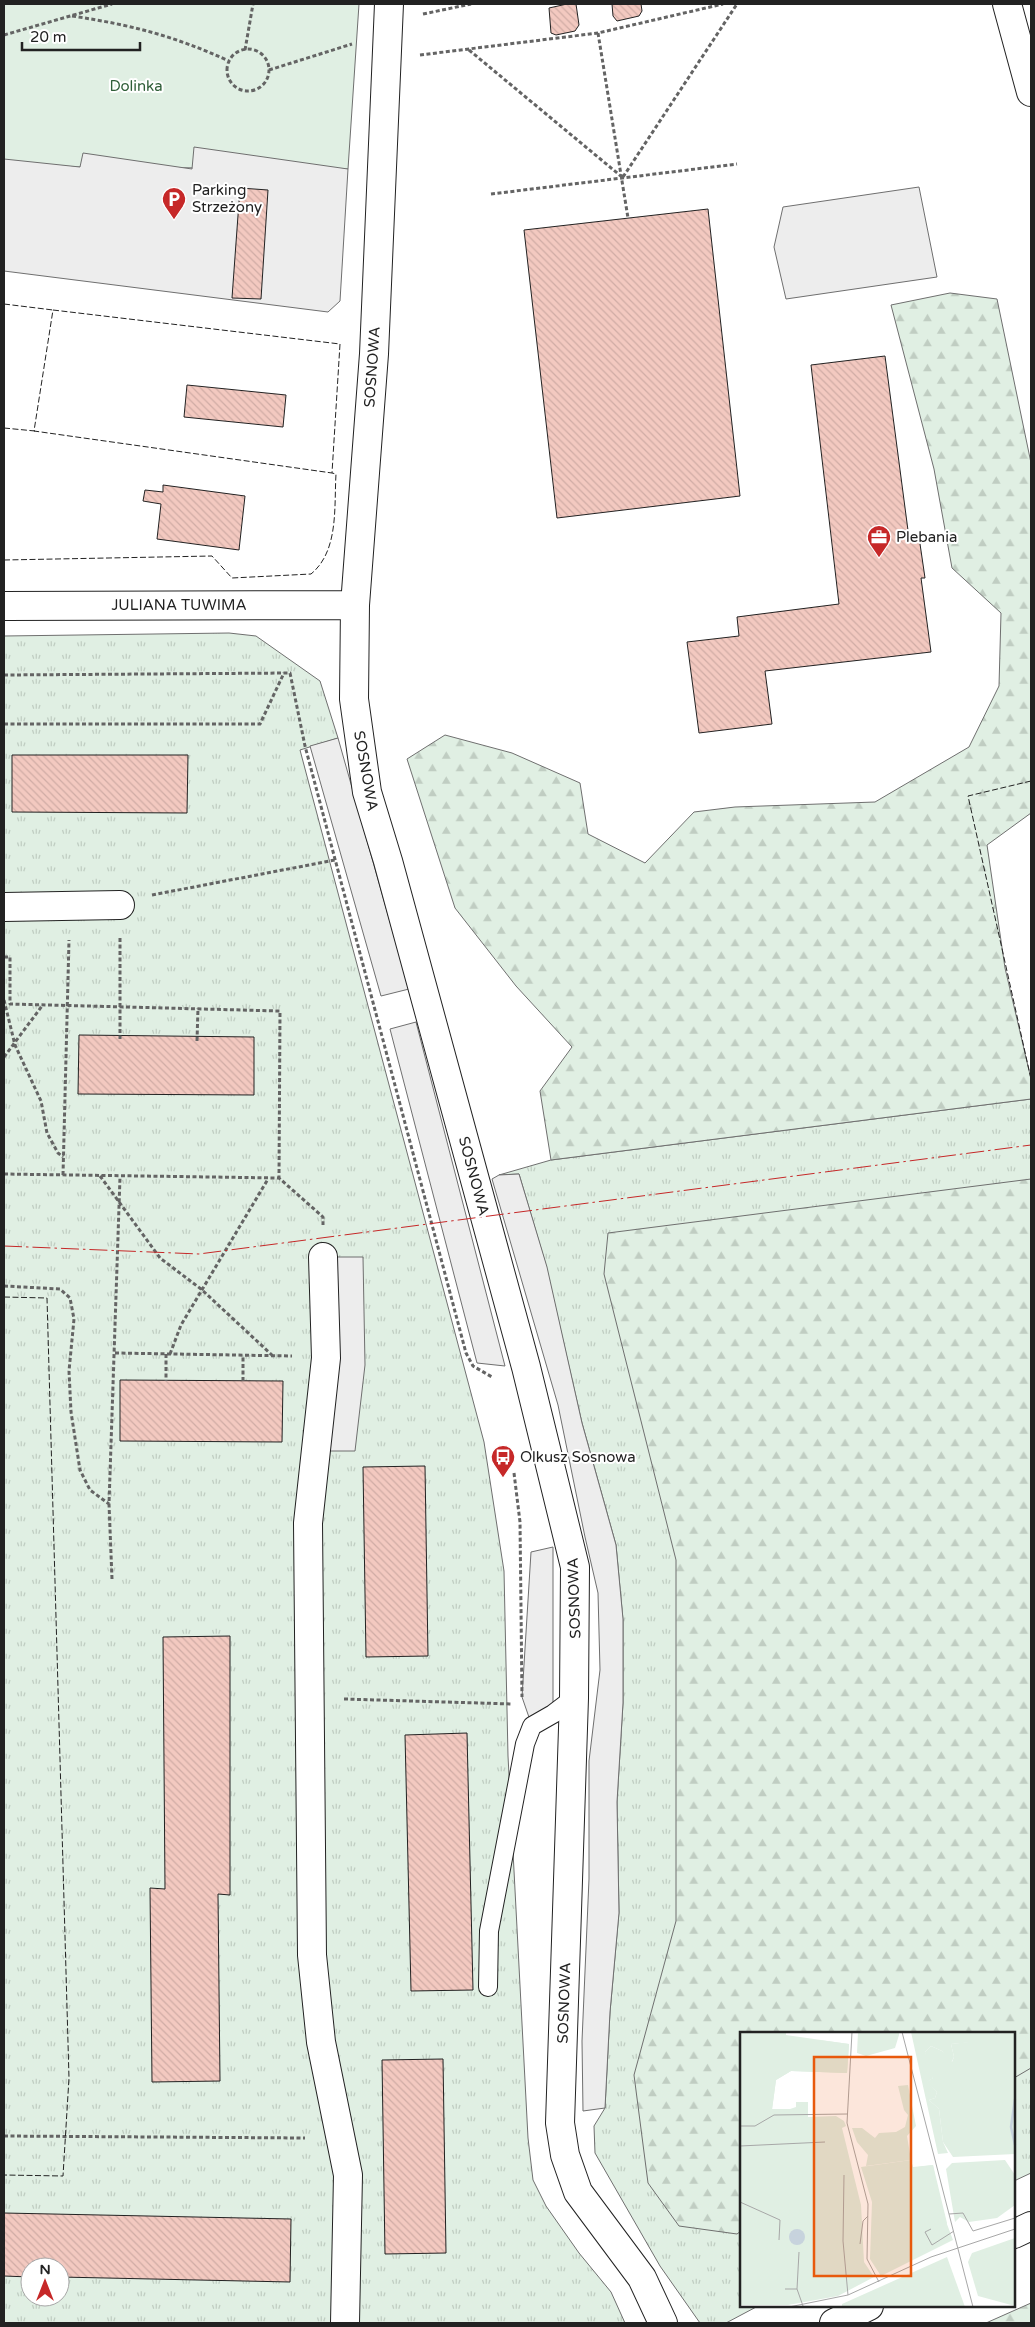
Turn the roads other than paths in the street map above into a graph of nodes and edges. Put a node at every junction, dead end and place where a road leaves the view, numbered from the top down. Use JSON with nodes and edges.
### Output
{"nodes":[{"id":1,"x":389,"y":4,"type":"edge"},
{"id":2,"x":1007,"y":4,"type":"edge"},
{"id":3,"x":1031,"y":92,"type":"edge"},
{"id":4,"x":355,"y":605,"type":"junction"},
{"id":5,"x":4,"y":606,"type":"edge"},
{"id":6,"x":120,"y":905,"type":"road end"},
{"id":7,"x":4,"y":907,"type":"edge"},
{"id":8,"x":323,"y":1257,"type":"road end"},
{"id":9,"x":574,"y":1698,"type":"junction"},
{"id":10,"x":488,"y":1987,"type":"dead end"},
{"id":11,"x":1031,"y":2226,"type":"edge"},
{"id":12,"x":1015,"y":2234,"type":"edge"},
{"id":13,"x":866,"y":2307,"type":"edge"},
{"id":14,"x":345,"y":2323,"type":"edge"},
{"id":15,"x":663,"y":2323,"type":"edge"},
{"id":16,"x":834,"y":2323,"type":"edge"}],
"edges":[{"from":1,"to":4,"type":"street","name":"SOSNOWA"},
{"from":2,"to":3,"type":"street"},
{"from":4,"to":5,"type":"street","name":"JULIANA TUWIMA"},
{"from":4,"to":9,"type":"street","name":"SOSNOWA"},
{"from":6,"to":7,"type":"street"},
{"from":8,"to":14,"type":"street"},
{"from":9,"to":10,"type":"lane"},
{"from":9,"to":15,"type":"street","name":"SOSNOWA"},
{"from":11,"to":12,"type":"street"},
{"from":13,"to":16,"type":"street"}]}
